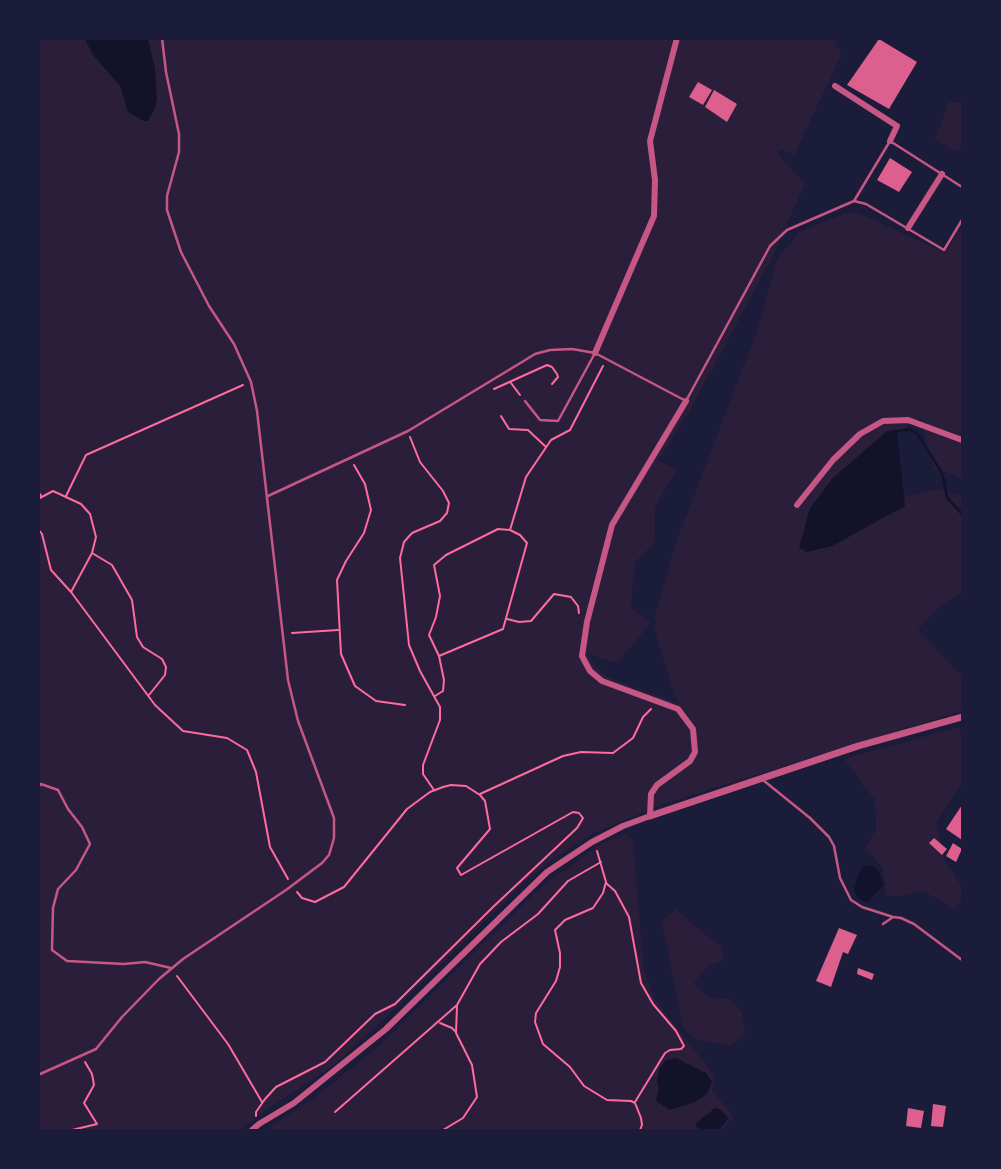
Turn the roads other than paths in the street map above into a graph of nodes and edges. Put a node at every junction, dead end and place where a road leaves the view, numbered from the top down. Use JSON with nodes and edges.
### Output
{"nodes":[{"id":1,"x":163,"y":38,"type":"edge"},
{"id":2,"x":677,"y":38,"type":"edge"},
{"id":3,"x":835,"y":86,"type":"dead end"},
{"id":4,"x":890,"y":141,"type":"junction"},
{"id":5,"x":942,"y":174,"type":"junction"},
{"id":6,"x":962,"y":187,"type":"edge"},
{"id":7,"x":854,"y":201,"type":"junction"},
{"id":8,"x":962,"y":220,"type":"edge"},
{"id":9,"x":908,"y":228,"type":"junction"},
{"id":10,"x":595,"y":354,"type":"junction"},
{"id":11,"x":525,"y":401,"type":"dead end"},
{"id":12,"x":686,"y":401,"type":"junction"},
{"id":13,"x":962,"y":440,"type":"edge"},
{"id":14,"x":268,"y":496,"type":"junction"},
{"id":15,"x":797,"y":505,"type":"dead end"},
{"id":16,"x":962,"y":717,"type":"edge"},
{"id":17,"x":761,"y":778,"type":"junction"},
{"id":18,"x":38,"y":787,"type":"edge"},
{"id":19,"x":650,"y":816,"type":"junction"},
{"id":20,"x":892,"y":917,"type":"junction"},
{"id":21,"x":883,"y":924,"type":"dead end"},
{"id":22,"x":962,"y":960,"type":"edge"},
{"id":23,"x":171,"y":968,"type":"junction"},
{"id":24,"x":38,"y":1075,"type":"edge"},
{"id":25,"x":252,"y":1130,"type":"edge"}],
"edges":[{"from":1,"to":14,"type":"lane"},
{"from":2,"to":10,"type":"street"},
{"from":3,"to":4,"type":"street"},
{"from":4,"to":5,"type":"lane"},
{"from":4,"to":7,"type":"lane"},
{"from":5,"to":6,"type":"lane"},
{"from":5,"to":9,"type":"street"},
{"from":7,"to":9,"type":"lane"},
{"from":7,"to":12,"type":"lane"},
{"from":8,"to":9,"type":"lane"},
{"from":10,"to":11,"type":"lane"},
{"from":10,"to":12,"type":"lane"},
{"from":10,"to":14,"type":"lane"},
{"from":12,"to":19,"type":"street"},
{"from":13,"to":15,"type":"street"},
{"from":14,"to":23,"type":"lane"},
{"from":16,"to":17,"type":"street"},
{"from":17,"to":19,"type":"street"},
{"from":17,"to":20,"type":"lane"},
{"from":18,"to":23,"type":"lane"},
{"from":19,"to":25,"type":"street"},
{"from":20,"to":21,"type":"lane"},
{"from":20,"to":22,"type":"lane"},
{"from":23,"to":24,"type":"lane"}]}
